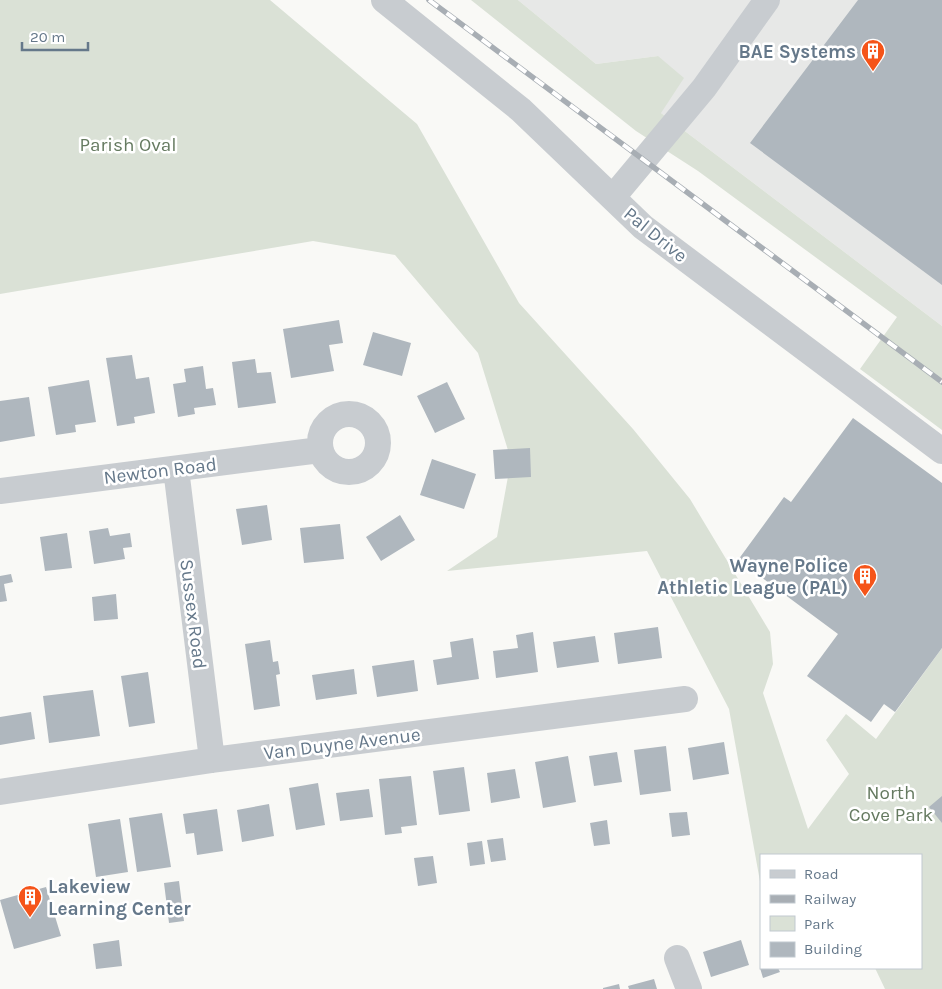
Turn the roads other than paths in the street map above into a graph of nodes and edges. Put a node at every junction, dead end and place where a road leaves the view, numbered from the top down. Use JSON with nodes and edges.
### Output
{"nodes":[{"id":1,"x":384,"y":0,"type":"edge"},
{"id":2,"x":768,"y":0,"type":"edge"},
{"id":3,"x":613,"y":197,"type":"junction"},
{"id":4,"x":320,"y":450,"type":"dead end"},
{"id":5,"x":942,"y":451,"type":"edge"},
{"id":6,"x":176,"y":468,"type":"junction"},
{"id":7,"x":0,"y":491,"type":"edge"},
{"id":8,"x":685,"y":699,"type":"dead end"},
{"id":9,"x":212,"y":760,"type":"junction"},
{"id":10,"x":0,"y":792,"type":"edge"},
{"id":11,"x":677,"y":958,"type":"dead end"},
{"id":12,"x":689,"y":989,"type":"edge"}],
"edges":[{"from":1,"to":3,"type":"street","name":"Pal Drive"},
{"from":2,"to":3,"type":"street"},
{"from":3,"to":5,"type":"street","name":"Pal Drive"},
{"from":4,"to":6,"type":"street","name":"Newton Road"},
{"from":6,"to":7,"type":"street","name":"Newton Road"},
{"from":6,"to":9,"type":"street","name":"Sussex Road"},
{"from":8,"to":9,"type":"street","name":"Van Duyne Avenue"},
{"from":9,"to":10,"type":"street","name":"Van Duyne Avenue"},
{"from":11,"to":12,"type":"street"}]}
